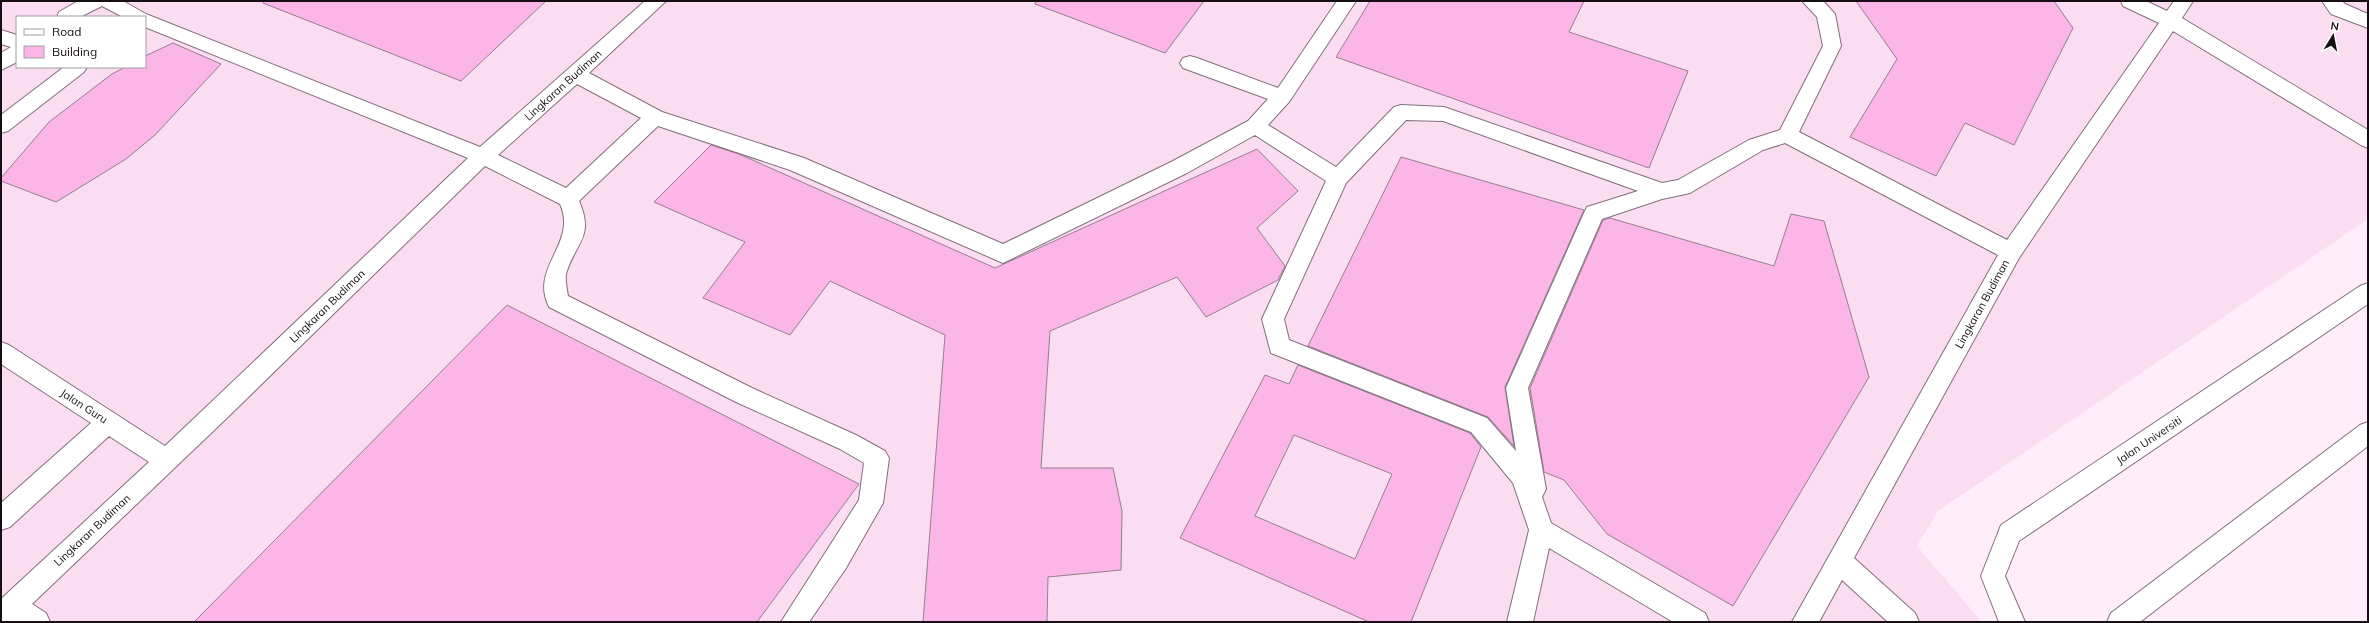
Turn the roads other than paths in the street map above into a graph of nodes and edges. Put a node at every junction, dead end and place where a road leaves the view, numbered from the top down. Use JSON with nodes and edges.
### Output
{"nodes":[{"id":1,"x":96,"y":1,"type":"edge"},
{"id":2,"x":108,"y":1,"type":"edge"},
{"id":3,"x":657,"y":1,"type":"edge"},
{"id":4,"x":1347,"y":1,"type":"edge"},
{"id":5,"x":1811,"y":1,"type":"edge"},
{"id":6,"x":2130,"y":1,"type":"edge"},
{"id":7,"x":2184,"y":1,"type":"edge"},
{"id":8,"x":2331,"y":1,"type":"edge"},
{"id":9,"x":67,"y":16,"type":"edge"},
{"id":10,"x":137,"y":16,"type":"edge"},
{"id":11,"x":146,"y":20,"type":"edge"},
{"id":12,"x":2172,"y":21,"type":"junction"},
{"id":13,"x":2368,"y":21,"type":"edge"},
{"id":14,"x":1,"y":37,"type":"edge"},
{"id":15,"x":16,"y":42,"type":"edge"},
{"id":16,"x":16,"y":53,"type":"edge"},
{"id":17,"x":1,"y":63,"type":"edge"},
{"id":18,"x":1190,"y":63,"type":"dead end"},
{"id":19,"x":76,"y":68,"type":"edge"},
{"id":20,"x":575,"y":74,"type":"junction"},
{"id":21,"x":1282,"y":96,"type":"junction"},
{"id":22,"x":654,"y":117,"type":"junction"},
{"id":23,"x":1,"y":126,"type":"edge"},
{"id":24,"x":1255,"y":126,"type":"junction"},
{"id":25,"x":1787,"y":134,"type":"junction"},
{"id":26,"x":2368,"y":140,"type":"edge"},
{"id":27,"x":483,"y":156,"type":"junction"},
{"id":28,"x":1338,"y":178,"type":"junction"},
{"id":29,"x":1662,"y":191,"type":"junction"},
{"id":30,"x":568,"y":199,"type":"junction"},
{"id":31,"x":2011,"y":252,"type":"junction"},
{"id":32,"x":2368,"y":292,"type":"edge"},
{"id":33,"x":1,"y":352,"type":"edge"},
{"id":34,"x":108,"y":422,"type":"junction"},
{"id":35,"x":2368,"y":432,"type":"edge"},
{"id":36,"x":166,"y":460,"type":"junction"},
{"id":37,"x":1,"y":519,"type":"edge"},
{"id":38,"x":1541,"y":530,"type":"junction"},
{"id":39,"x":1839,"y":561,"type":"junction"},
{"id":40,"x":6,"y":611,"type":"edge"},
{"id":41,"x":37,"y":622,"type":"edge"},
{"id":42,"x":794,"y":622,"type":"edge"},
{"id":43,"x":1520,"y":622,"type":"edge"},
{"id":44,"x":1696,"y":622,"type":"edge"},
{"id":45,"x":1805,"y":622,"type":"edge"},
{"id":46,"x":1906,"y":622,"type":"edge"},
{"id":47,"x":2012,"y":622,"type":"edge"},
{"id":48,"x":2120,"y":622,"type":"edge"}],
"edges":[{"from":1,"to":9,"type":"street"},
{"from":2,"to":10,"type":"street"},
{"from":3,"to":20,"type":"street","name":"Lingkaran Budiman"},
{"from":4,"to":21,"type":"street"},
{"from":5,"to":25,"type":"street"},
{"from":6,"to":12,"type":"street"},
{"from":7,"to":12,"type":"street","name":"Lingkaran Budiman"},
{"from":8,"to":13,"type":"street"},
{"from":11,"to":27,"type":"street"},
{"from":12,"to":26,"type":"street"},
{"from":12,"to":31,"type":"street","name":"Lingkaran Budiman"},
{"from":14,"to":15,"type":"street"},
{"from":16,"to":17,"type":"street"},
{"from":18,"to":21,"type":"street"},
{"from":19,"to":23,"type":"street"},
{"from":20,"to":22,"type":"street"},
{"from":20,"to":27,"type":"street","name":"Lingkaran Budiman"},
{"from":21,"to":24,"type":"street"},
{"from":22,"to":24,"type":"street"},
{"from":22,"to":30,"type":"street"},
{"from":24,"to":28,"type":"street"},
{"from":25,"to":29,"type":"street"},
{"from":25,"to":31,"type":"street"},
{"from":27,"to":30,"type":"street"},
{"from":27,"to":36,"type":"street","name":"Lingkaran Budiman"},
{"from":28,"to":29,"type":"street"},
{"from":28,"to":38,"type":"street"},
{"from":29,"to":38,"type":"street"},
{"from":30,"to":42,"type":"street"},
{"from":31,"to":39,"type":"street","name":"Lingkaran Budiman"},
{"from":32,"to":47,"type":"street","name":"Jalan Universiti"},
{"from":33,"to":34,"type":"street","name":"Jalan Guru"},
{"from":34,"to":36,"type":"street","name":"Jalan Guru"},
{"from":34,"to":37,"type":"street"},
{"from":35,"to":48,"type":"street"},
{"from":36,"to":40,"type":"street","name":"Lingkaran Budiman"},
{"from":38,"to":43,"type":"street"},
{"from":38,"to":44,"type":"street"},
{"from":39,"to":45,"type":"street","name":"Lingkaran Budiman"},
{"from":39,"to":46,"type":"street"},
{"from":40,"to":41,"type":"street"}]}
